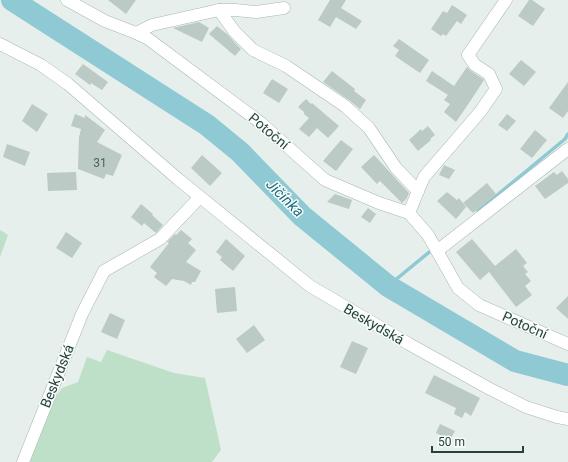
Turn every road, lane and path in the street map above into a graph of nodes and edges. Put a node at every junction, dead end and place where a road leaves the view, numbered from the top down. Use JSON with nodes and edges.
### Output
{"nodes":[{"id":1,"x":67,"y":0,"type":"edge"},
{"id":2,"x":506,"y":0,"type":"edge"},
{"id":3,"x":284,"y":8,"type":"dead end"},
{"id":4,"x":219,"y":10,"type":"junction"},
{"id":5,"x":136,"y":33,"type":"junction"},
{"id":6,"x":0,"y":44,"type":"edge"},
{"id":7,"x":568,"y":149,"type":"edge"},
{"id":8,"x":418,"y":191,"type":"junction"},
{"id":9,"x":200,"y":197,"type":"junction"},
{"id":10,"x":409,"y":213,"type":"junction"},
{"id":11,"x":437,"y":251,"type":"junction"},
{"id":12,"x":568,"y":344,"type":"edge"},
{"id":13,"x":568,"y":419,"type":"edge"},
{"id":14,"x":23,"y":462,"type":"edge"}],
"edges":[{"from":1,"to":5,"type":"street","name":"Potoční"},
{"from":2,"to":8,"type":"street"},
{"from":3,"to":4,"type":"street"},
{"from":4,"to":5,"type":"street"},
{"from":4,"to":8,"type":"street"},
{"from":5,"to":10,"type":"street","name":"Potoční"},
{"from":6,"to":9,"type":"street","name":"Beskydská"},
{"from":7,"to":11,"type":"street"},
{"from":8,"to":10,"type":"street"},
{"from":9,"to":13,"type":"street","name":"Beskydská"},
{"from":9,"to":14,"type":"street","name":"Beskydská"},
{"from":10,"to":11,"type":"street","name":"Potoční"},
{"from":11,"to":12,"type":"street","name":"Potoční"}]}
